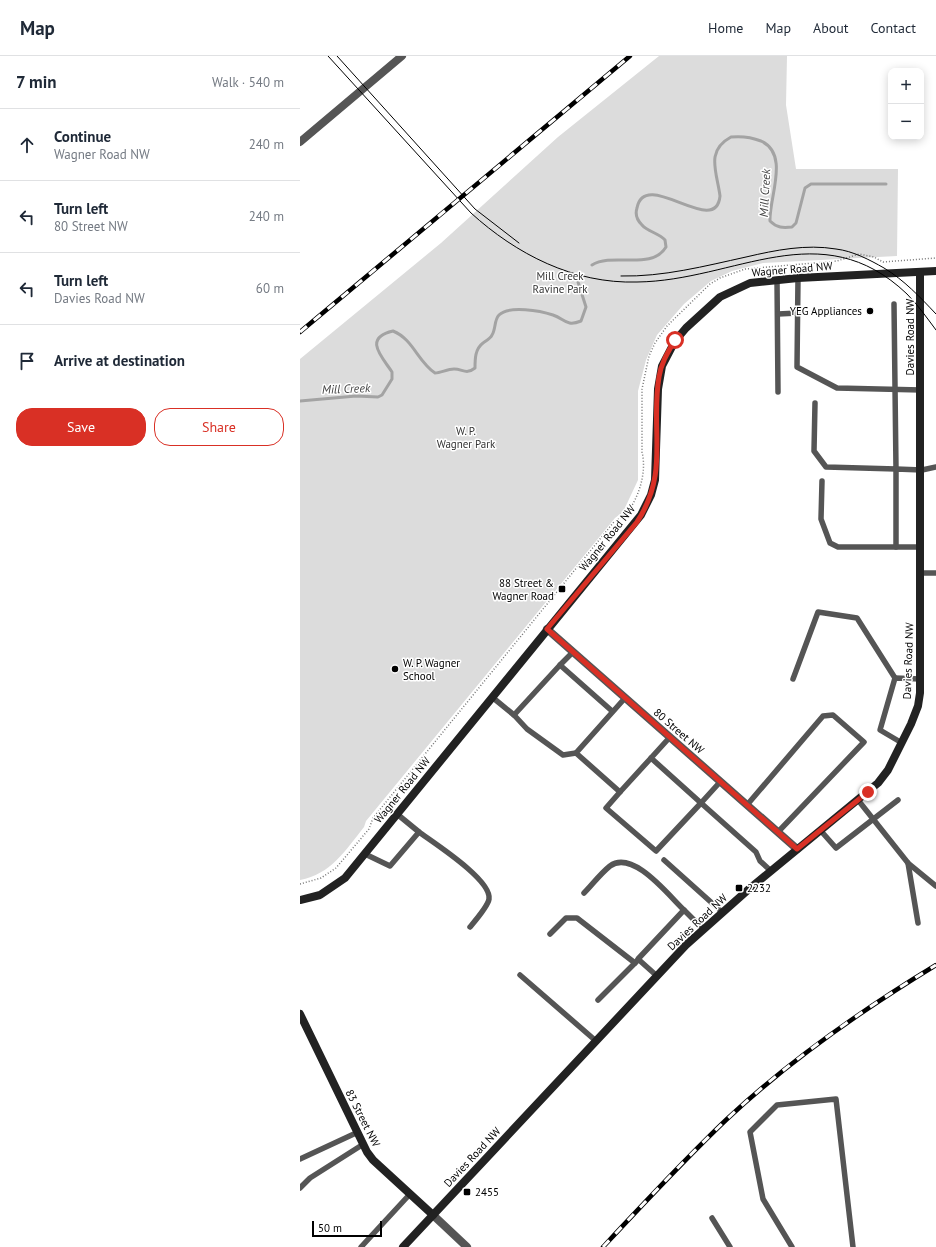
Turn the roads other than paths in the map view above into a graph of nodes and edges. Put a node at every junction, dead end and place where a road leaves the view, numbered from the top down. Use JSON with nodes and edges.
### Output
{"nodes":[{"id":1,"x":402,"y":56,"type":"edge"},
{"id":2,"x":300,"y":142,"type":"edge"},
{"id":3,"x":936,"y":271,"type":"edge"},
{"id":4,"x":920,"y":272,"type":"junction"},
{"id":5,"x":798,"y":278,"type":"junction"},
{"id":6,"x":777,"y":280,"type":"junction"},
{"id":7,"x":894,"y":304,"type":"dead end"},
{"id":8,"x":798,"y":313,"type":"junction"},
{"id":9,"x":778,"y":314,"type":"junction"},
{"id":10,"x":894,"y":389,"type":"junction"},
{"id":11,"x":921,"y":390,"type":"junction"},
{"id":12,"x":778,"y":392,"type":"dead end"},
{"id":13,"x":815,"y":404,"type":"dead end"},
{"id":14,"x":936,"y":468,"type":"edge"},
{"id":15,"x":896,"y":469,"type":"junction"},
{"id":16,"x":922,"y":470,"type":"junction"},
{"id":17,"x":822,"y":481,"type":"dead end"},
{"id":18,"x":896,"y":547,"type":"junction"},
{"id":19,"x":921,"y":547,"type":"junction"},
{"id":20,"x":921,"y":573,"type":"junction"},
{"id":21,"x":936,"y":573,"type":"edge"},
{"id":22,"x":547,"y":629,"type":"junction"},
{"id":23,"x":573,"y":652,"type":"junction"},
{"id":24,"x":560,"y":665,"type":"junction"},
{"id":25,"x":896,"y":678,"type":"junction"},
{"id":26,"x":793,"y":679,"type":"dead end"},
{"id":27,"x":920,"y":679,"type":"junction"},
{"id":28,"x":492,"y":697,"type":"junction"},
{"id":29,"x":625,"y":698,"type":"junction"},
{"id":30,"x":612,"y":711,"type":"junction"},
{"id":31,"x":514,"y":715,"type":"junction"},
{"id":32,"x":670,"y":737,"type":"junction"},
{"id":33,"x":902,"y":743,"type":"junction"},
{"id":34,"x":576,"y":753,"type":"junction"},
{"id":35,"x":650,"y":758,"type":"junction"},
{"id":36,"x":720,"y":782,"type":"junction"},
{"id":37,"x":620,"y":792,"type":"junction"},
{"id":38,"x":858,"y":800,"type":"junction"},
{"id":39,"x":898,"y":800,"type":"dead end"},
{"id":40,"x":701,"y":803,"type":"junction"},
{"id":41,"x":747,"y":805,"type":"junction"},
{"id":42,"x":396,"y":814,"type":"junction"},
{"id":43,"x":873,"y":819,"type":"junction"},
{"id":44,"x":821,"y":831,"type":"junction"},
{"id":45,"x":419,"y":832,"type":"junction"},
{"id":46,"x":778,"y":832,"type":"junction"},
{"id":47,"x":797,"y":849,"type":"junction"},
{"id":48,"x":365,"y":854,"type":"junction"},
{"id":49,"x":664,"y":860,"type":"dead end"},
{"id":50,"x":908,"y":863,"type":"junction"},
{"id":51,"x":771,"y":871,"type":"junction"},
{"id":52,"x":936,"y":886,"type":"edge"},
{"id":53,"x":584,"y":893,"type":"dead end"},
{"id":54,"x":300,"y":900,"type":"edge"},
{"id":55,"x":684,"y":910,"type":"junction"},
{"id":56,"x":722,"y":912,"type":"junction"},
{"id":57,"x":918,"y":923,"type":"dead end"},
{"id":58,"x":470,"y":927,"type":"dead end"},
{"id":59,"x":703,"y":928,"type":"junction"},
{"id":60,"x":550,"y":934,"type":"dead end"},
{"id":61,"x":637,"y":961,"type":"junction"},
{"id":62,"x":520,"y":975,"type":"dead end"},
{"id":63,"x":657,"y":976,"type":"junction"},
{"id":64,"x":598,"y":1000,"type":"dead end"},
{"id":65,"x":300,"y":1014,"type":"edge"},
{"id":66,"x":596,"y":1041,"type":"junction"},
{"id":67,"x":356,"y":1133,"type":"junction"},
{"id":68,"x":362,"y":1145,"type":"junction"},
{"id":69,"x":300,"y":1159,"type":"edge"},
{"id":70,"x":300,"y":1188,"type":"edge"},
{"id":71,"x":410,"y":1194,"type":"junction"},
{"id":72,"x":433,"y":1215,"type":"junction"},
{"id":73,"x":712,"y":1218,"type":"dead end"},
{"id":74,"x":361,"y":1247,"type":"edge"},
{"id":75,"x":404,"y":1247,"type":"edge"},
{"id":76,"x":467,"y":1247,"type":"edge"},
{"id":77,"x":730,"y":1247,"type":"edge"},
{"id":78,"x":792,"y":1247,"type":"edge"},
{"id":79,"x":853,"y":1247,"type":"edge"}],
"edges":[{"from":1,"to":2,"type":"street"},
{"from":3,"to":4,"type":"street","name":"Wagner Road NW"},
{"from":4,"to":5,"type":"street","name":"Wagner Road NW"},
{"from":4,"to":11,"type":"street","name":"Davies Road NW"},
{"from":5,"to":6,"type":"street","name":"Wagner Road NW"},
{"from":5,"to":8,"type":"lane"},
{"from":6,"to":9,"type":"lane"},
{"from":6,"to":22,"type":"street","name":"Wagner Road NW"},
{"from":7,"to":10,"type":"lane"},
{"from":8,"to":9,"type":"lane"},
{"from":8,"to":10,"type":"lane"},
{"from":9,"to":12,"type":"lane"},
{"from":10,"to":11,"type":"lane"},
{"from":10,"to":15,"type":"lane"},
{"from":11,"to":16,"type":"street","name":"Davies Road NW"},
{"from":13,"to":15,"type":"lane"},
{"from":14,"to":16,"type":"lane"},
{"from":15,"to":16,"type":"lane"},
{"from":15,"to":18,"type":"lane"},
{"from":16,"to":19,"type":"street","name":"Davies Road NW"},
{"from":17,"to":18,"type":"lane"},
{"from":18,"to":19,"type":"lane"},
{"from":19,"to":20,"type":"street","name":"Davies Road NW"},
{"from":20,"to":21,"type":"lane"},
{"from":20,"to":27,"type":"street","name":"Davies Road NW"},
{"from":22,"to":23,"type":"street","name":"80 Street NW"},
{"from":22,"to":28,"type":"street","name":"Wagner Road NW"},
{"from":23,"to":24,"type":"lane"},
{"from":23,"to":29,"type":"street","name":"80 Street NW"},
{"from":24,"to":30,"type":"lane"},
{"from":24,"to":31,"type":"lane"},
{"from":25,"to":26,"type":"lane"},
{"from":25,"to":27,"type":"lane"},
{"from":25,"to":33,"type":"lane"},
{"from":27,"to":33,"type":"street","name":"Davies Road NW"},
{"from":28,"to":31,"type":"lane"},
{"from":28,"to":42,"type":"street","name":"Wagner Road NW"},
{"from":29,"to":30,"type":"lane"},
{"from":29,"to":32,"type":"street","name":"80 Street NW"},
{"from":30,"to":34,"type":"lane"},
{"from":31,"to":34,"type":"lane"},
{"from":32,"to":35,"type":"lane"},
{"from":32,"to":36,"type":"street","name":"80 Street NW"},
{"from":33,"to":38,"type":"street","name":"Davies Road NW"},
{"from":34,"to":37,"type":"lane"},
{"from":35,"to":37,"type":"lane"},
{"from":35,"to":40,"type":"lane"},
{"from":36,"to":40,"type":"lane"},
{"from":36,"to":41,"type":"street","name":"80 Street NW"},
{"from":37,"to":40,"type":"lane"},
{"from":38,"to":43,"type":"lane"},
{"from":38,"to":44,"type":"street","name":"Davies Road NW"},
{"from":39,"to":43,"type":"lane"},
{"from":40,"to":51,"type":"lane"},
{"from":41,"to":46,"type":"street","name":"80 Street NW"},
{"from":41,"to":46,"type":"lane"},
{"from":42,"to":45,"type":"lane"},
{"from":42,"to":48,"type":"street","name":"Wagner Road NW"},
{"from":43,"to":44,"type":"lane"},
{"from":43,"to":50,"type":"lane"},
{"from":44,"to":47,"type":"street","name":"Davies Road NW"},
{"from":45,"to":48,"type":"lane"},
{"from":45,"to":58,"type":"lane"},
{"from":46,"to":47,"type":"street","name":"80 Street NW"},
{"from":47,"to":51,"type":"street","name":"Davies Road NW"},
{"from":48,"to":54,"type":"street","name":"Wagner Road NW"},
{"from":49,"to":56,"type":"lane"},
{"from":50,"to":52,"type":"lane"},
{"from":50,"to":57,"type":"lane"},
{"from":51,"to":56,"type":"street","name":"Davies Road NW"},
{"from":53,"to":55,"type":"lane"},
{"from":55,"to":59,"type":"lane"},
{"from":55,"to":61,"type":"lane"},
{"from":56,"to":59,"type":"street","name":"Davies Road NW"},
{"from":59,"to":63,"type":"street","name":"Davies Road NW"},
{"from":60,"to":61,"type":"lane"},
{"from":61,"to":63,"type":"lane"},
{"from":61,"to":64,"type":"lane"},
{"from":62,"to":66,"type":"lane"},
{"from":63,"to":66,"type":"street","name":"Davies Road NW"},
{"from":65,"to":67,"type":"street","name":"83 Street NW"},
{"from":66,"to":72,"type":"street","name":"Davies Road NW"},
{"from":67,"to":68,"type":"street","name":"83 Street NW"},
{"from":67,"to":69,"type":"lane"},
{"from":68,"to":70,"type":"lane"},
{"from":68,"to":71,"type":"street","name":"83 Street NW"},
{"from":71,"to":72,"type":"street","name":"83 Street NW"},
{"from":71,"to":74,"type":"lane"},
{"from":72,"to":75,"type":"street","name":"Davies Road NW"},
{"from":72,"to":76,"type":"street","name":"83 Street NW"},
{"from":73,"to":77,"type":"lane"},
{"from":78,"to":79,"type":"lane"}]}
